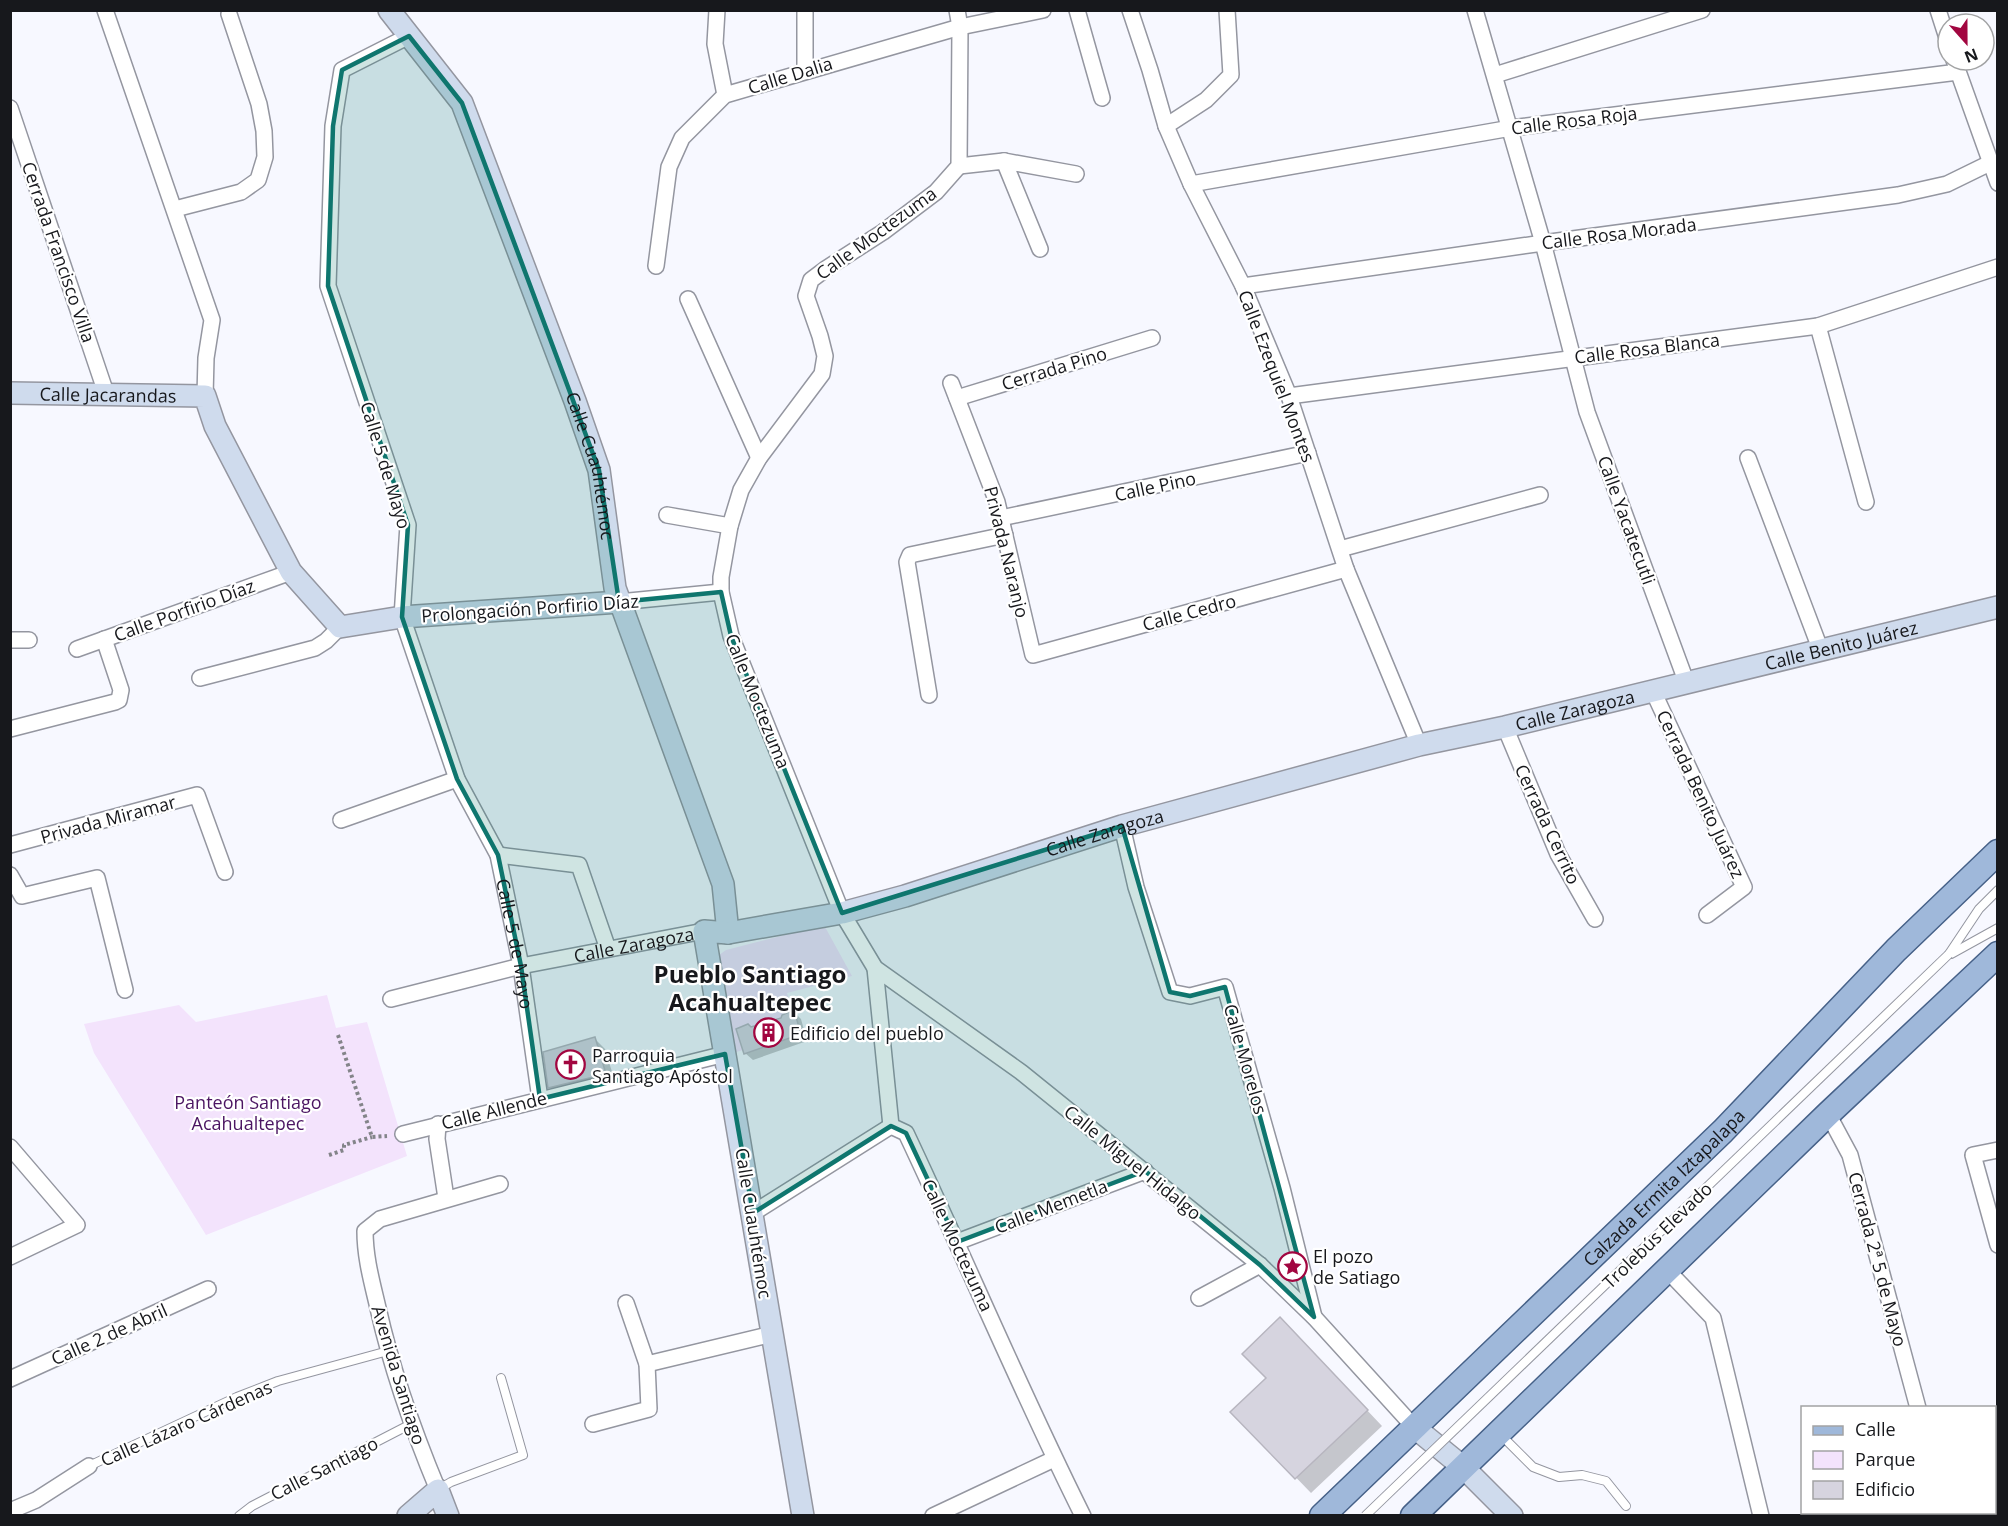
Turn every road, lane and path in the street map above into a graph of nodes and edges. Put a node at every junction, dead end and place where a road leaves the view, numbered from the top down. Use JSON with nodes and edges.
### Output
{"nodes":[{"id":1,"x":105,"y":10,"type":"edge"},
{"id":2,"x":717,"y":10,"type":"edge"},
{"id":3,"x":806,"y":10,"type":"edge"},
{"id":4,"x":957,"y":10,"type":"edge"},
{"id":5,"x":1043,"y":10,"type":"edge"},
{"id":6,"x":1077,"y":10,"type":"edge"},
{"id":7,"x":1130,"y":10,"type":"edge"},
{"id":8,"x":1227,"y":10,"type":"edge"},
{"id":9,"x":1475,"y":10,"type":"edge"},
{"id":10,"x":1702,"y":10,"type":"edge"},
{"id":11,"x":1020,"y":13,"type":"edge"},
{"id":12,"x":229,"y":15,"type":"dead end"},
{"id":13,"x":399,"y":19,"type":"edge"},
{"id":14,"x":960,"y":27,"type":"junction"},
{"id":15,"x":1936,"y":69,"type":"edge"},
{"id":16,"x":805,"y":70,"type":"junction"},
{"id":17,"x":1958,"y":72,"type":"edge"},
{"id":18,"x":1495,"y":75,"type":"junction"},
{"id":19,"x":725,"y":95,"type":"junction"},
{"id":20,"x":1101,"y":98,"type":"dead end"},
{"id":21,"x":10,"y":108,"type":"edge"},
{"id":22,"x":1166,"y":126,"type":"junction"},
{"id":23,"x":1510,"y":128,"type":"junction"},
{"id":24,"x":1004,"y":161,"type":"junction"},
{"id":25,"x":1990,"y":163,"type":"junction"},
{"id":26,"x":959,"y":166,"type":"junction"},
{"id":27,"x":1077,"y":174,"type":"dead end"},
{"id":28,"x":1998,"y":183,"type":"edge"},
{"id":29,"x":1191,"y":184,"type":"junction"},
{"id":30,"x":175,"y":209,"type":"junction"},
{"id":31,"x":1543,"y":243,"type":"junction"},
{"id":32,"x":1040,"y":249,"type":"dead end"},
{"id":33,"x":656,"y":266,"type":"dead end"},
{"id":34,"x":1998,"y":267,"type":"edge"},
{"id":35,"x":1243,"y":286,"type":"junction"},
{"id":36,"x":688,"y":299,"type":"dead end"},
{"id":37,"x":1818,"y":326,"type":"junction"},
{"id":38,"x":1152,"y":338,"type":"dead end"},
{"id":39,"x":1572,"y":357,"type":"junction"},
{"id":40,"x":951,"y":383,"type":"dead end"},
{"id":41,"x":10,"y":393,"type":"edge"},
{"id":42,"x":107,"y":396,"type":"junction"},
{"id":43,"x":205,"y":396,"type":"junction"},
{"id":44,"x":1289,"y":396,"type":"junction"},
{"id":45,"x":957,"y":398,"type":"junction"},
{"id":46,"x":1308,"y":453,"type":"junction"},
{"id":47,"x":759,"y":458,"type":"junction"},
{"id":48,"x":1748,"y":458,"type":"dead end"},
{"id":49,"x":1540,"y":495,"type":"dead end"},
{"id":50,"x":1866,"y":502,"type":"dead end"},
{"id":51,"x":668,"y":515,"type":"dead end"},
{"id":52,"x":1001,"y":518,"type":"junction"},
{"id":53,"x":730,"y":526,"type":"junction"},
{"id":54,"x":1005,"y":535,"type":"junction"},
{"id":55,"x":1340,"y":549,"type":"junction"},
{"id":56,"x":1346,"y":569,"type":"junction"},
{"id":57,"x":291,"y":572,"type":"junction"},
{"id":58,"x":721,"y":592,"type":"junction"},
{"id":59,"x":619,"y":602,"type":"junction"},
{"id":60,"x":1998,"y":607,"type":"edge"},
{"id":61,"x":402,"y":617,"type":"junction"},
{"id":62,"x":340,"y":627,"type":"junction"},
{"id":63,"x":104,"y":639,"type":"junction"},
{"id":64,"x":10,"y":640,"type":"edge"},
{"id":65,"x":29,"y":640,"type":"dead end"},
{"id":66,"x":77,"y":649,"type":"dead end"},
{"id":67,"x":1821,"y":651,"type":"junction"},
{"id":68,"x":1033,"y":656,"type":"joint"},
{"id":69,"x":200,"y":678,"type":"dead end"},
{"id":70,"x":1686,"y":681,"type":"junction"},
{"id":71,"x":1653,"y":691,"type":"junction"},
{"id":72,"x":929,"y":695,"type":"dead end"},
{"id":73,"x":1505,"y":727,"type":"junction"},
{"id":74,"x":10,"y":729,"type":"edge"},
{"id":75,"x":1419,"y":745,"type":"junction"},
{"id":76,"x":457,"y":779,"type":"junction"},
{"id":77,"x":341,"y":820,"type":"dead end"},
{"id":78,"x":1122,"y":826,"type":"junction"},
{"id":79,"x":10,"y":845,"type":"edge"},
{"id":80,"x":1998,"y":852,"type":"edge"},
{"id":81,"x":498,"y":855,"type":"junction"},
{"id":82,"x":225,"y":872,"type":"dead end"},
{"id":83,"x":10,"y":875,"type":"edge"},
{"id":84,"x":1998,"y":890,"type":"edge"},
{"id":85,"x":16,"y":898,"type":"edge"},
{"id":86,"x":842,"y":913,"type":"junction"},
{"id":87,"x":1707,"y":915,"type":"dead end"},
{"id":88,"x":1595,"y":919,"type":"dead end"},
{"id":89,"x":1998,"y":928,"type":"edge"},
{"id":90,"x":704,"y":931,"type":"junction"},
{"id":91,"x":728,"y":933,"type":"junction"},
{"id":92,"x":608,"y":949,"type":"junction"},
{"id":93,"x":1949,"y":954,"type":"junction"},
{"id":94,"x":1998,"y":954,"type":"edge"},
{"id":95,"x":521,"y":966,"type":"junction"},
{"id":96,"x":875,"y":968,"type":"junction"},
{"id":97,"x":125,"y":990,"type":"dead end"},
{"id":98,"x":391,"y":999,"type":"dead end"},
{"id":99,"x":338,"y":1035,"type":"dead end"},
{"id":100,"x":724,"y":1054,"type":"junction"},
{"id":101,"x":540,"y":1099,"type":"junction"},
{"id":102,"x":1828,"y":1114,"type":"junction"},
{"id":103,"x":438,"y":1124,"type":"junction"},
{"id":104,"x":891,"y":1126,"type":"junction"},
{"id":105,"x":403,"y":1134,"type":"joint"},
{"id":106,"x":372,"y":1137,"type":"junction"},
{"id":107,"x":10,"y":1147,"type":"edge"},
{"id":108,"x":1998,"y":1150,"type":"edge"},
{"id":109,"x":329,"y":1155,"type":"dead end"},
{"id":110,"x":1145,"y":1171,"type":"junction"},
{"id":111,"x":500,"y":1184,"type":"dead end"},
{"id":112,"x":446,"y":1198,"type":"junction"},
{"id":113,"x":753,"y":1213,"type":"junction"},
{"id":114,"x":957,"y":1242,"type":"junction"},
{"id":115,"x":1998,"y":1245,"type":"edge"},
{"id":116,"x":10,"y":1257,"type":"edge"},
{"id":117,"x":1260,"y":1265,"type":"junction"},
{"id":118,"x":1667,"y":1270,"type":"junction"},
{"id":119,"x":208,"y":1289,"type":"dead end"},
{"id":120,"x":1199,"y":1298,"type":"dead end"},
{"id":121,"x":626,"y":1303,"type":"dead end"},
{"id":122,"x":1314,"y":1317,"type":"junction"},
{"id":123,"x":772,"y":1334,"type":"junction"},
{"id":124,"x":388,"y":1351,"type":"junction"},
{"id":125,"x":647,"y":1364,"type":"junction"},
{"id":126,"x":501,"y":1378,"type":"dead end"},
{"id":127,"x":10,"y":1379,"type":"edge"},
{"id":128,"x":1918,"y":1406,"type":"edge"},
{"id":129,"x":411,"y":1424,"type":"junction"},
{"id":130,"x":593,"y":1424,"type":"dead end"},
{"id":131,"x":1414,"y":1427,"type":"junction"},
{"id":132,"x":1499,"y":1433,"type":"junction"},
{"id":133,"x":1054,"y":1459,"type":"junction"},
{"id":134,"x":89,"y":1466,"type":"joint"},
{"id":135,"x":1463,"y":1467,"type":"junction"},
{"id":136,"x":438,"y":1490,"type":"junction"},
{"id":137,"x":1626,"y":1506,"type":"dead end"},
{"id":138,"x":10,"y":1511,"type":"edge"},
{"id":139,"x":240,"y":1515,"type":"edge"},
{"id":140,"x":408,"y":1515,"type":"edge"},
{"id":141,"x":448,"y":1515,"type":"edge"},
{"id":142,"x":803,"y":1515,"type":"edge"},
{"id":143,"x":933,"y":1515,"type":"edge"},
{"id":144,"x":1083,"y":1515,"type":"edge"},
{"id":145,"x":1322,"y":1515,"type":"edge"},
{"id":146,"x":1365,"y":1515,"type":"edge"},
{"id":147,"x":1413,"y":1515,"type":"edge"},
{"id":148,"x":1512,"y":1515,"type":"edge"},
{"id":149,"x":1761,"y":1515,"type":"edge"}],
"edges":[{"from":1,"to":30,"type":"street"},
{"from":2,"to":19,"type":"street"},
{"from":3,"to":16,"type":"street"},
{"from":4,"to":14,"type":"street"},
{"from":5,"to":11,"type":"street","name":"Calle Dalia"},
{"from":6,"to":20,"type":"street"},
{"from":7,"to":22,"type":"street","name":"Calle Ezequiel Montes"},
{"from":8,"to":22,"type":"street"},
{"from":9,"to":18,"type":"street","name":"Calle Yacatecutli"},
{"from":10,"to":18,"type":"street"},
{"from":11,"to":14,"type":"street","name":"Calle Dalia"},
{"from":12,"to":30,"type":"street"},
{"from":13,"to":59,"type":"street","name":"Calle Cuauhtémoc"},
{"from":13,"to":61,"type":"street","name":"Calle 5 de Mayo"},
{"from":14,"to":16,"type":"street","name":"Calle Dalia"},
{"from":14,"to":26,"type":"street"},
{"from":15,"to":23,"type":"street","name":"Calle Rosa Roja"},
{"from":16,"to":19,"type":"street","name":"Calle Dalia"},
{"from":17,"to":25,"type":"street"},
{"from":18,"to":23,"type":"street","name":"Calle Yacatecutli"},
{"from":19,"to":33,"type":"street","name":"Calle Dalia"},
{"from":21,"to":42,"type":"street","name":"Cerrada Francisco Villa"},
{"from":22,"to":29,"type":"street","name":"Calle Ezequiel Montes"},
{"from":23,"to":29,"type":"street","name":"Calle Rosa Roja"},
{"from":23,"to":31,"type":"street","name":"Calle Yacatecutli"},
{"from":24,"to":26,"type":"street"},
{"from":24,"to":27,"type":"street"},
{"from":24,"to":32,"type":"street"},
{"from":25,"to":28,"type":"street"},
{"from":25,"to":31,"type":"street","name":"Calle Rosa Morada"},
{"from":26,"to":47,"type":"street","name":"Calle Moctezuma"},
{"from":29,"to":35,"type":"street","name":"Calle Ezequiel Montes"},
{"from":30,"to":43,"type":"street"},
{"from":31,"to":35,"type":"street","name":"Calle Rosa Morada"},
{"from":31,"to":39,"type":"street","name":"Calle Yacatecutli"},
{"from":34,"to":37,"type":"street","name":"Calle Rosa Blanca"},
{"from":35,"to":44,"type":"street","name":"Calle Ezequiel Montes"},
{"from":36,"to":47,"type":"street"},
{"from":37,"to":39,"type":"street","name":"Calle Rosa Blanca"},
{"from":37,"to":50,"type":"street"},
{"from":38,"to":45,"type":"street","name":"Cerrada Pino"},
{"from":39,"to":44,"type":"street","name":"Calle Rosa Blanca"},
{"from":39,"to":70,"type":"street","name":"Calle Yacatecutli"},
{"from":40,"to":45,"type":"street","name":"Privada Naranjo"},
{"from":41,"to":42,"type":"street","name":"Calle Jacarandas"},
{"from":42,"to":43,"type":"street","name":"Calle Jacarandas"},
{"from":43,"to":57,"type":"street"},
{"from":44,"to":46,"type":"street","name":"Calle Ezequiel Montes"},
{"from":45,"to":52,"type":"street","name":"Privada Naranjo"},
{"from":46,"to":52,"type":"street","name":"Calle Pino"},
{"from":46,"to":55,"type":"street","name":"Calle Ezequiel Montes"},
{"from":47,"to":53,"type":"street","name":"Calle Moctezuma"},
{"from":48,"to":67,"type":"street"},
{"from":49,"to":55,"type":"street"},
{"from":51,"to":53,"type":"street"},
{"from":52,"to":54,"type":"street","name":"Privada Naranjo"},
{"from":53,"to":58,"type":"street","name":"Calle Moctezuma"},
{"from":54,"to":68,"type":"street","name":"Privada Naranjo"},
{"from":54,"to":72,"type":"street"},
{"from":55,"to":56,"type":"street","name":"Calle Ezequiel Montes"},
{"from":56,"to":68,"type":"street","name":"Calle Cedro"},
{"from":56,"to":75,"type":"street","name":"Calle Ezequiel Montes"},
{"from":57,"to":62,"type":"street"},
{"from":57,"to":63,"type":"street","name":"Calle Porfirio Díaz"},
{"from":58,"to":59,"type":"street","name":"Prolongación Porfirio Díaz"},
{"from":58,"to":86,"type":"street","name":"Calle Moctezuma"},
{"from":59,"to":61,"type":"street","name":"Prolongación Porfirio Díaz"},
{"from":59,"to":91,"type":"street","name":"Calle Cuauhtémoc"},
{"from":60,"to":67,"type":"street","name":"Calle Benito Juárez"},
{"from":61,"to":62,"type":"street","name":"Prolongación Porfirio Díaz"},
{"from":61,"to":76,"type":"street","name":"Calle 5 de Mayo"},
{"from":62,"to":69,"type":"street"},
{"from":63,"to":66,"type":"street","name":"Calle Porfirio Díaz"},
{"from":63,"to":74,"type":"street"},
{"from":64,"to":65,"type":"street"},
{"from":67,"to":70,"type":"street","name":"Calle Benito Juárez"},
{"from":70,"to":71,"type":"street","name":"Calle Zaragoza"},
{"from":71,"to":73,"type":"street","name":"Calle Zaragoza"},
{"from":71,"to":87,"type":"street","name":"Cerrada Benito Juárez"},
{"from":73,"to":75,"type":"street","name":"Calle Zaragoza"},
{"from":73,"to":88,"type":"street","name":"Cerrada Cerrito"},
{"from":75,"to":78,"type":"street","name":"Calle Zaragoza"},
{"from":76,"to":77,"type":"street"},
{"from":76,"to":81,"type":"street","name":"Calle 5 de Mayo"},
{"from":78,"to":86,"type":"street","name":"Calle Zaragoza"},
{"from":78,"to":122,"type":"street","name":"Calle Morelos"},
{"from":79,"to":82,"type":"street","name":"Privada Miramar"},
{"from":80,"to":131,"type":"main road","name":"Calzada Ermita Iztapalapa"},
{"from":81,"to":92,"type":"street"},
{"from":81,"to":95,"type":"street","name":"Calle 5 de Mayo"},
{"from":83,"to":85,"type":"street"},
{"from":84,"to":93,"type":"lane","name":"Trolebús Elevado"},
{"from":85,"to":97,"type":"street"},
{"from":86,"to":91,"type":"street","name":"Calle Zaragoza"},
{"from":86,"to":96,"type":"street","name":"Calle Miguel Hidalgo"},
{"from":89,"to":93,"type":"lane","name":"Trolebús Elevado"},
{"from":90,"to":91,"type":"street","name":"Calle Zaragoza"},
{"from":90,"to":92,"type":"street","name":"Calle Zaragoza"},
{"from":90,"to":100,"type":"street","name":"Calle Cuauhtémoc"},
{"from":92,"to":95,"type":"street","name":"Calle Zaragoza"},
{"from":93,"to":146,"type":"lane","name":"Trolebús Elevado","bridge":true},
{"from":94,"to":102,"type":"main road"},
{"from":95,"to":98,"type":"street","name":"Calle Zaragoza"},
{"from":95,"to":101,"type":"street","name":"Calle 5 de Mayo"},
{"from":96,"to":104,"type":"street"},
{"from":96,"to":110,"type":"street","name":"Calle Miguel Hidalgo"},
{"from":99,"to":106,"type":"path"},
{"from":100,"to":101,"type":"street","name":"Calle Allende"},
{"from":100,"to":113,"type":"street","name":"Calle Cuauhtémoc"},
{"from":101,"to":103,"type":"street","name":"Calle Allende"},
{"from":102,"to":118,"type":"main road"},
{"from":102,"to":128,"type":"street","name":"Cerrada 2ª 5 de Mayo"},
{"from":103,"to":105,"type":"street","name":"Calle Allende"},
{"from":103,"to":112,"type":"street"},
{"from":104,"to":113,"type":"street"},
{"from":104,"to":114,"type":"street","name":"Calle Moctezuma"},
{"from":105,"to":106,"type":"path"},
{"from":106,"to":109,"type":"path"},
{"from":107,"to":116,"type":"street"},
{"from":108,"to":115,"type":"street"},
{"from":110,"to":114,"type":"street","name":"Calle Memetla"},
{"from":110,"to":117,"type":"street","name":"Calle Miguel Hidalgo"},
{"from":111,"to":112,"type":"street"},
{"from":112,"to":124,"type":"street","name":"Avenida Santiago"},
{"from":113,"to":123,"type":"street","name":"Calle Cuauhtémoc"},
{"from":114,"to":133,"type":"street","name":"Calle Moctezuma"},
{"from":117,"to":120,"type":"street"},
{"from":117,"to":122,"type":"street","name":"Calle Miguel Hidalgo"},
{"from":118,"to":132,"type":"main road"},
{"from":118,"to":149,"type":"street"},
{"from":119,"to":127,"type":"street","name":"Calle 2 de Abril"},
{"from":121,"to":125,"type":"street"},
{"from":122,"to":131,"type":"street","name":"Calle Miguel Hidalgo"},
{"from":123,"to":125,"type":"street"},
{"from":123,"to":142,"type":"street","name":"Calle Cuauhtémoc"},
{"from":124,"to":129,"type":"street","name":"Avenida Santiago"},
{"from":124,"to":134,"type":"lane","name":"Calle Lázaro Cárdenas"},
{"from":125,"to":130,"type":"street"},
{"from":126,"to":136,"type":"lane"},
{"from":129,"to":136,"type":"street","name":"Avenida Santiago"},
{"from":129,"to":139,"type":"lane","name":"Calle Santiago"},
{"from":131,"to":135,"type":"street"},
{"from":131,"to":145,"type":"main road","name":"Calzada Ermita Iztapalapa"},
{"from":132,"to":135,"type":"main road"},
{"from":132,"to":137,"type":"lane"},
{"from":133,"to":143,"type":"street"},
{"from":133,"to":144,"type":"street","name":"Calle Moctezuma"},
{"from":134,"to":138,"type":"street"},
{"from":135,"to":147,"type":"main road"},
{"from":135,"to":148,"type":"street"},
{"from":136,"to":140,"type":"street"},
{"from":136,"to":141,"type":"street","name":"Avenida Santiago"}]}
